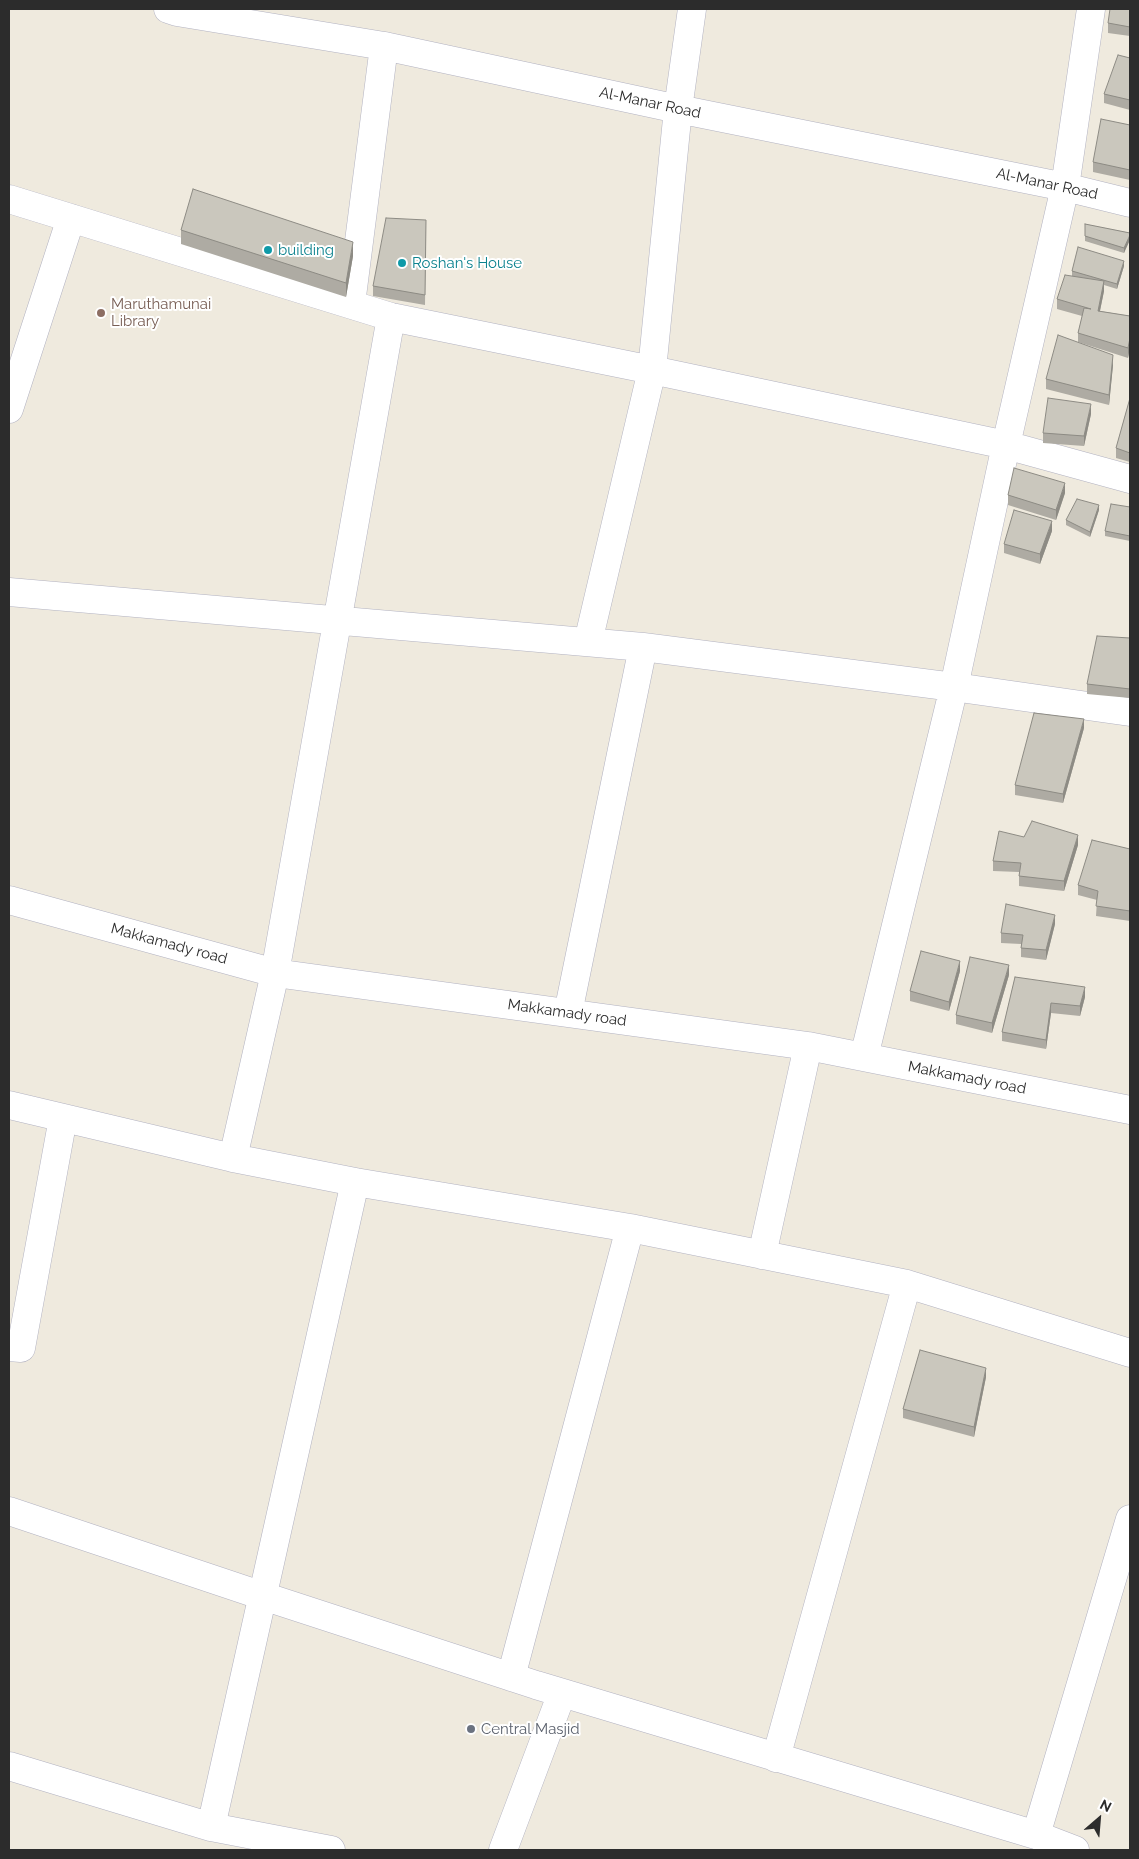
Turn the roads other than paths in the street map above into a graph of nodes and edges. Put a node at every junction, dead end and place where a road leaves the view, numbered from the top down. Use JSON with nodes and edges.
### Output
{"nodes":[{"id":1,"x":168,"y":9,"type":"edge"},
{"id":2,"x":692,"y":9,"type":"edge"},
{"id":3,"x":1091,"y":9,"type":"edge"},
{"id":4,"x":212,"y":13,"type":"edge"},
{"id":5,"x":384,"y":46,"type":"junction"},
{"id":6,"x":678,"y":109,"type":"junction"},
{"id":7,"x":1065,"y":187,"type":"junction"},
{"id":8,"x":9,"y":199,"type":"edge"},
{"id":9,"x":1130,"y":203,"type":"edge"},
{"id":10,"x":70,"y":218,"type":"junction"},
{"id":11,"x":351,"y":304,"type":"junction"},
{"id":12,"x":391,"y":317,"type":"junction"},
{"id":13,"x":652,"y":370,"type":"junction"},
{"id":14,"x":9,"y":409,"type":"edge"},
{"id":15,"x":1006,"y":445,"type":"junction"},
{"id":16,"x":1130,"y":479,"type":"edge"},
{"id":17,"x":9,"y":592,"type":"edge"},
{"id":18,"x":337,"y":620,"type":"junction"},
{"id":19,"x":588,"y":642,"type":"junction"},
{"id":20,"x":643,"y":647,"type":"junction"},
{"id":21,"x":954,"y":687,"type":"junction"},
{"id":22,"x":1130,"y":712,"type":"edge"},
{"id":23,"x":9,"y":900,"type":"edge"},
{"id":24,"x":275,"y":973,"type":"junction"},
{"id":25,"x":568,"y":1013,"type":"junction"},
{"id":26,"x":808,"y":1046,"type":"junction"},
{"id":27,"x":864,"y":1057,"type":"junction"},
{"id":28,"x":9,"y":1105,"type":"edge"},
{"id":29,"x":1130,"y":1110,"type":"edge"},
{"id":30,"x":63,"y":1118,"type":"junction"},
{"id":31,"x":234,"y":1158,"type":"junction"},
{"id":32,"x":355,"y":1182,"type":"junction"},
{"id":33,"x":630,"y":1228,"type":"junction"},
{"id":34,"x":762,"y":1255,"type":"junction"},
{"id":35,"x":906,"y":1284,"type":"junction"},
{"id":36,"x":9,"y":1347,"type":"edge"},
{"id":37,"x":1130,"y":1353,"type":"edge"},
{"id":38,"x":9,"y":1510,"type":"edge"},
{"id":39,"x":1130,"y":1519,"type":"edge"},
{"id":40,"x":263,"y":1596,"type":"junction"},
{"id":41,"x":511,"y":1677,"type":"junction"},
{"id":42,"x":562,"y":1693,"type":"junction"},
{"id":43,"x":776,"y":1758,"type":"junction"},
{"id":44,"x":9,"y":1766,"type":"edge"},
{"id":45,"x":211,"y":1827,"type":"junction"},
{"id":46,"x":1036,"y":1835,"type":"junction"},
{"id":47,"x":1068,"y":1849,"type":"edge"},
{"id":48,"x":331,"y":1850,"type":"edge"},
{"id":49,"x":503,"y":1850,"type":"edge"}],
"edges":[{"from":1,"to":4,"type":"street","name":"Al-Manar Road"},
{"from":2,"to":6,"type":"street"},
{"from":3,"to":7,"type":"street"},
{"from":4,"to":5,"type":"street","name":"Al-Manar Road"},
{"from":5,"to":6,"type":"street","name":"Al-Manar Road"},
{"from":5,"to":11,"type":"street"},
{"from":6,"to":7,"type":"street","name":"Al-Manar Road"},
{"from":6,"to":13,"type":"street"},
{"from":7,"to":9,"type":"street","name":"Al-Manar Road"},
{"from":7,"to":15,"type":"street"},
{"from":8,"to":10,"type":"street"},
{"from":10,"to":11,"type":"street"},
{"from":10,"to":14,"type":"street"},
{"from":11,"to":12,"type":"street"},
{"from":12,"to":13,"type":"street"},
{"from":12,"to":18,"type":"street"},
{"from":13,"to":15,"type":"street"},
{"from":13,"to":19,"type":"street"},
{"from":15,"to":16,"type":"street"},
{"from":15,"to":21,"type":"street"},
{"from":17,"to":18,"type":"street"},
{"from":18,"to":19,"type":"street"},
{"from":18,"to":24,"type":"street"},
{"from":19,"to":20,"type":"street"},
{"from":20,"to":21,"type":"street"},
{"from":20,"to":25,"type":"street"},
{"from":21,"to":22,"type":"street"},
{"from":21,"to":27,"type":"street"},
{"from":23,"to":24,"type":"street","name":"Makkamady road"},
{"from":24,"to":25,"type":"street","name":"Makkamady road"},
{"from":24,"to":31,"type":"street"},
{"from":25,"to":26,"type":"street","name":"Makkamady road"},
{"from":26,"to":27,"type":"street","name":"Makkamady road"},
{"from":26,"to":34,"type":"street"},
{"from":27,"to":29,"type":"street","name":"Makkamady road"},
{"from":28,"to":30,"type":"street"},
{"from":30,"to":31,"type":"street"},
{"from":30,"to":36,"type":"street"},
{"from":31,"to":32,"type":"street"},
{"from":32,"to":33,"type":"street"},
{"from":32,"to":40,"type":"street"},
{"from":33,"to":34,"type":"street"},
{"from":33,"to":41,"type":"street"},
{"from":34,"to":35,"type":"street"},
{"from":35,"to":37,"type":"street"},
{"from":35,"to":43,"type":"street"},
{"from":38,"to":40,"type":"street"},
{"from":39,"to":46,"type":"street"},
{"from":40,"to":41,"type":"street"},
{"from":40,"to":45,"type":"street"},
{"from":41,"to":42,"type":"street"},
{"from":42,"to":43,"type":"street"},
{"from":42,"to":49,"type":"street"},
{"from":43,"to":46,"type":"street"},
{"from":44,"to":45,"type":"street"},
{"from":45,"to":48,"type":"street"},
{"from":46,"to":47,"type":"street"}]}
